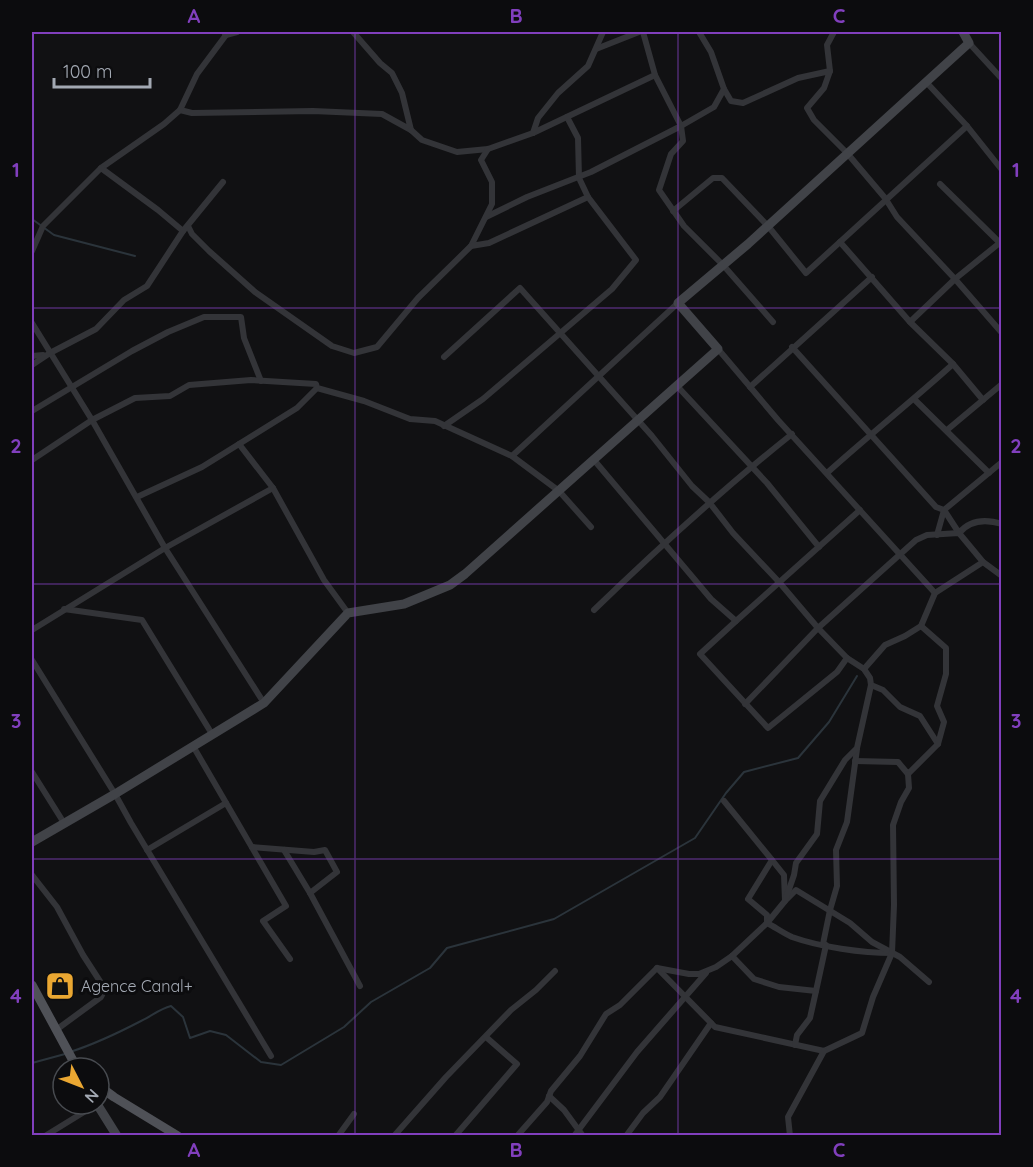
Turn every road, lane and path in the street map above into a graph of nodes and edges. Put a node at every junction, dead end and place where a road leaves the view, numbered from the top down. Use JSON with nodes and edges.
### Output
{"nodes":[{"id":1,"x":237,"y":32,"type":"edge"},
{"id":2,"x":353,"y":32,"type":"edge"},
{"id":3,"x":603,"y":32,"type":"edge"},
{"id":4,"x":641,"y":32,"type":"edge"},
{"id":5,"x":699,"y":32,"type":"edge"},
{"id":6,"x":834,"y":32,"type":"edge"},
{"id":7,"x":963,"y":32,"type":"edge"},
{"id":8,"x":225,"y":33,"type":"edge"},
{"id":9,"x":969,"y":43,"type":"junction"},
{"id":10,"x":596,"y":49,"type":"junction"},
{"id":11,"x":830,"y":71,"type":"junction"},
{"id":12,"x":655,"y":75,"type":"junction"},
{"id":13,"x":1002,"y":79,"type":"edge"},
{"id":14,"x":927,"y":82,"type":"junction"},
{"id":15,"x":724,"y":89,"type":"junction"},
{"id":16,"x":180,"y":110,"type":"junction"},
{"id":17,"x":567,"y":117,"type":"junction"},
{"id":18,"x":681,"y":126,"type":"junction"},
{"id":19,"x":967,"y":126,"type":"junction"},
{"id":20,"x":411,"y":130,"type":"junction"},
{"id":21,"x":533,"y":133,"type":"junction"},
{"id":22,"x":488,"y":149,"type":"junction"},
{"id":23,"x":847,"y":153,"type":"junction"},
{"id":24,"x":1000,"y":166,"type":"edge"},
{"id":25,"x":102,"y":168,"type":"junction"},
{"id":26,"x":579,"y":178,"type":"junction"},
{"id":27,"x":223,"y":182,"type":"dead end"},
{"id":28,"x":940,"y":184,"type":"dead end"},
{"id":29,"x":588,"y":197,"type":"junction"},
{"id":30,"x":885,"y":198,"type":"junction"},
{"id":31,"x":674,"y":211,"type":"junction"},
{"id":32,"x":486,"y":217,"type":"junction"},
{"id":33,"x":768,"y":226,"type":"junction"},
{"id":34,"x":186,"y":228,"type":"junction"},
{"id":35,"x":840,"y":242,"type":"junction"},
{"id":36,"x":1000,"y":242,"type":"edge"},
{"id":37,"x":471,"y":246,"type":"junction"},
{"id":38,"x":32,"y":251,"type":"edge"},
{"id":39,"x":723,"y":265,"type":"junction"},
{"id":40,"x":872,"y":277,"type":"junction"},
{"id":41,"x":955,"y":279,"type":"junction"},
{"id":42,"x":678,"y":303,"type":"junction"},
{"id":43,"x":773,"y":322,"type":"dead end"},
{"id":44,"x":910,"y":322,"type":"junction"},
{"id":45,"x":32,"y":323,"type":"edge"},
{"id":46,"x":560,"y":333,"type":"junction"},
{"id":47,"x":1002,"y":333,"type":"edge"},
{"id":48,"x":792,"y":347,"type":"junction"},
{"id":49,"x":718,"y":349,"type":"junction"},
{"id":50,"x":50,"y":353,"type":"junction"},
{"id":51,"x":32,"y":357,"type":"edge"},
{"id":52,"x":444,"y":357,"type":"dead end"},
{"id":53,"x":953,"y":364,"type":"junction"},
{"id":54,"x":32,"y":365,"type":"edge"},
{"id":55,"x":598,"y":375,"type":"junction"},
{"id":56,"x":261,"y":381,"type":"junction"},
{"id":57,"x":1002,"y":384,"type":"edge"},
{"id":58,"x":71,"y":387,"type":"junction"},
{"id":59,"x":678,"y":387,"type":"junction"},
{"id":60,"x":750,"y":387,"type":"junction"},
{"id":61,"x":318,"y":388,"type":"junction"},
{"id":62,"x":914,"y":399,"type":"junction"},
{"id":63,"x":983,"y":400,"type":"junction"},
{"id":64,"x":32,"y":411,"type":"edge"},
{"id":65,"x":92,"y":420,"type":"junction"},
{"id":66,"x":638,"y":421,"type":"junction"},
{"id":67,"x":444,"y":426,"type":"junction"},
{"id":68,"x":947,"y":430,"type":"junction"},
{"id":69,"x":871,"y":433,"type":"junction"},
{"id":70,"x":792,"y":434,"type":"junction"},
{"id":71,"x":239,"y":444,"type":"junction"},
{"id":72,"x":512,"y":456,"type":"junction"},
{"id":73,"x":32,"y":460,"type":"edge"},
{"id":74,"x":594,"y":460,"type":"junction"},
{"id":75,"x":1002,"y":462,"type":"edge"},
{"id":76,"x":751,"y":466,"type":"junction"},
{"id":77,"x":827,"y":473,"type":"junction"},
{"id":78,"x":989,"y":473,"type":"junction"},
{"id":79,"x":273,"y":488,"type":"junction"},
{"id":80,"x":559,"y":491,"type":"junction"},
{"id":81,"x":137,"y":497,"type":"junction"},
{"id":82,"x":710,"y":502,"type":"junction"},
{"id":83,"x":860,"y":510,"type":"junction"},
{"id":84,"x":944,"y":510,"type":"junction"},
{"id":85,"x":1002,"y":524,"type":"edge"},
{"id":86,"x":591,"y":527,"type":"dead end"},
{"id":87,"x":959,"y":533,"type":"junction"},
{"id":88,"x":937,"y":535,"type":"junction"},
{"id":89,"x":664,"y":542,"type":"junction"},
{"id":90,"x":819,"y":547,"type":"junction"},
{"id":91,"x":165,"y":548,"type":"junction"},
{"id":92,"x":899,"y":554,"type":"junction"},
{"id":93,"x":983,"y":562,"type":"junction"},
{"id":94,"x":1002,"y":576,"type":"edge"},
{"id":95,"x":779,"y":582,"type":"junction"},
{"id":96,"x":935,"y":592,"type":"junction"},
{"id":97,"x":63,"y":609,"type":"junction"},
{"id":98,"x":594,"y":610,"type":"dead end"},
{"id":99,"x":348,"y":613,"type":"junction"},
{"id":100,"x":736,"y":621,"type":"junction"},
{"id":101,"x":921,"y":626,"type":"junction"},
{"id":102,"x":818,"y":628,"type":"junction"},
{"id":103,"x":32,"y":630,"type":"edge"},
{"id":104,"x":847,"y":658,"type":"junction"},
{"id":105,"x":32,"y":660,"type":"edge"},
{"id":106,"x":864,"y":669,"type":"junction"},
{"id":107,"x":39,"y":673,"type":"junction"},
{"id":108,"x":32,"y":677,"type":"edge"},
{"id":109,"x":871,"y":685,"type":"junction"},
{"id":110,"x":264,"y":703,"type":"junction"},
{"id":111,"x":745,"y":704,"type":"junction"},
{"id":112,"x":212,"y":734,"type":"junction"},
{"id":113,"x":938,"y":744,"type":"junction"},
{"id":114,"x":194,"y":746,"type":"junction"},
{"id":115,"x":857,"y":748,"type":"junction"},
{"id":116,"x":855,"y":761,"type":"junction"},
{"id":117,"x":32,"y":772,"type":"edge"},
{"id":118,"x":908,"y":774,"type":"junction"},
{"id":119,"x":116,"y":794,"type":"junction"},
{"id":120,"x":724,"y":801,"type":"dead end"},
{"id":121,"x":226,"y":803,"type":"junction"},
{"id":122,"x":64,"y":823,"type":"junction"},
{"id":123,"x":32,"y":842,"type":"edge"},
{"id":124,"x":252,"y":847,"type":"junction"},
{"id":125,"x":147,"y":850,"type":"junction"},
{"id":126,"x":284,"y":850,"type":"junction"},
{"id":127,"x":772,"y":860,"type":"junction"},
{"id":128,"x":32,"y":875,"type":"edge"},
{"id":129,"x":310,"y":892,"type":"junction"},
{"id":130,"x":785,"y":901,"type":"junction"},
{"id":131,"x":830,"y":910,"type":"junction"},
{"id":132,"x":766,"y":923,"type":"junction"},
{"id":133,"x":825,"y":945,"type":"junction"},
{"id":134,"x":892,"y":953,"type":"junction"},
{"id":135,"x":732,"y":956,"type":"junction"},
{"id":136,"x":290,"y":959,"type":"dead end"},
{"id":137,"x":657,"y":968,"type":"junction"},
{"id":138,"x":709,"y":970,"type":"junction"},
{"id":139,"x":555,"y":971,"type":"dead end"},
{"id":140,"x":929,"y":982,"type":"dead end"},
{"id":141,"x":32,"y":985,"type":"edge"},
{"id":142,"x":360,"y":986,"type":"dead end"},
{"id":143,"x":816,"y":991,"type":"junction"},
{"id":144,"x":684,"y":998,"type":"junction"},
{"id":145,"x":711,"y":1023,"type":"junction"},
{"id":146,"x":56,"y":1030,"type":"junction"},
{"id":147,"x":486,"y":1037,"type":"junction"},
{"id":148,"x":795,"y":1045,"type":"junction"},
{"id":149,"x":824,"y":1051,"type":"junction"},
{"id":150,"x":70,"y":1056,"type":"edge"},
{"id":151,"x":271,"y":1056,"type":"dead end"},
{"id":152,"x":111,"y":1095,"type":"edge"},
{"id":153,"x":549,"y":1096,"type":"junction"},
{"id":154,"x":354,"y":1114,"type":"dead end"},
{"id":155,"x":78,"y":1116,"type":"edge"},
{"id":156,"x":104,"y":1116,"type":"edge"},
{"id":157,"x":579,"y":1134,"type":"edge"},
{"id":158,"x":45,"y":1136,"type":"edge"},
{"id":159,"x":117,"y":1136,"type":"edge"},
{"id":160,"x":178,"y":1136,"type":"edge"},
{"id":161,"x":338,"y":1136,"type":"edge"},
{"id":162,"x":394,"y":1136,"type":"edge"},
{"id":163,"x":455,"y":1136,"type":"edge"},
{"id":164,"x":517,"y":1136,"type":"edge"},
{"id":165,"x":626,"y":1136,"type":"edge"},
{"id":166,"x":790,"y":1136,"type":"edge"}],
"edges":[{"from":1,"to":8,"type":"street"},
{"from":2,"to":20,"type":"street"},
{"from":3,"to":10,"type":"street"},
{"from":4,"to":10,"type":"street"},
{"from":4,"to":12,"type":"street"},
{"from":5,"to":15,"type":"street"},
{"from":6,"to":11,"type":"street"},
{"from":7,"to":9,"type":"street"},
{"from":8,"to":16,"type":"street"},
{"from":9,"to":13,"type":"street"},
{"from":9,"to":14,"type":"street"},
{"from":10,"to":21,"type":"street"},
{"from":11,"to":15,"type":"street"},
{"from":11,"to":23,"type":"street"},
{"from":12,"to":17,"type":"street"},
{"from":12,"to":18,"type":"street"},
{"from":14,"to":19,"type":"street"},
{"from":14,"to":23,"type":"street"},
{"from":15,"to":18,"type":"street"},
{"from":16,"to":20,"type":"street"},
{"from":16,"to":25,"type":"street"},
{"from":17,"to":21,"type":"street"},
{"from":17,"to":26,"type":"street"},
{"from":18,"to":26,"type":"street"},
{"from":18,"to":31,"type":"street"},
{"from":19,"to":24,"type":"street"},
{"from":19,"to":30,"type":"street"},
{"from":20,"to":22,"type":"street"},
{"from":21,"to":22,"type":"street"},
{"from":22,"to":32,"type":"street"},
{"from":23,"to":30,"type":"street"},
{"from":23,"to":33,"type":"street"},
{"from":25,"to":34,"type":"street"},
{"from":25,"to":38,"type":"street"},
{"from":26,"to":29,"type":"street"},
{"from":26,"to":32,"type":"street"},
{"from":27,"to":34,"type":"street"},
{"from":28,"to":36,"type":"street"},
{"from":29,"to":37,"type":"street"},
{"from":29,"to":46,"type":"street"},
{"from":30,"to":35,"type":"street"},
{"from":30,"to":41,"type":"street"},
{"from":31,"to":33,"type":"street"},
{"from":31,"to":39,"type":"street"},
{"from":32,"to":37,"type":"street"},
{"from":33,"to":35,"type":"street"},
{"from":33,"to":39,"type":"street"},
{"from":34,"to":37,"type":"street"},
{"from":34,"to":50,"type":"street"},
{"from":35,"to":40,"type":"street"},
{"from":36,"to":41,"type":"street"},
{"from":39,"to":42,"type":"street"},
{"from":39,"to":43,"type":"street"},
{"from":40,"to":44,"type":"street"},
{"from":40,"to":48,"type":"street"},
{"from":41,"to":44,"type":"street"},
{"from":41,"to":47,"type":"street"},
{"from":42,"to":49,"type":"street"},
{"from":42,"to":55,"type":"street"},
{"from":44,"to":53,"type":"street"},
{"from":45,"to":50,"type":"street"},
{"from":46,"to":52,"type":"street"},
{"from":46,"to":55,"type":"street"},
{"from":46,"to":67,"type":"street"},
{"from":48,"to":60,"type":"street"},
{"from":48,"to":69,"type":"street"},
{"from":49,"to":59,"type":"street"},
{"from":49,"to":60,"type":"street"},
{"from":50,"to":51,"type":"street"},
{"from":50,"to":54,"type":"street"},
{"from":50,"to":58,"type":"street"},
{"from":53,"to":62,"type":"street"},
{"from":53,"to":63,"type":"street"},
{"from":55,"to":66,"type":"street"},
{"from":55,"to":72,"type":"street"},
{"from":56,"to":58,"type":"street"},
{"from":56,"to":61,"type":"street"},
{"from":56,"to":65,"type":"street"},
{"from":57,"to":63,"type":"street"},
{"from":58,"to":64,"type":"street"},
{"from":58,"to":65,"type":"street"},
{"from":59,"to":66,"type":"street"},
{"from":59,"to":76,"type":"street"},
{"from":60,"to":70,"type":"street"},
{"from":61,"to":67,"type":"street"},
{"from":61,"to":71,"type":"street"},
{"from":62,"to":68,"type":"street"},
{"from":62,"to":69,"type":"street"},
{"from":63,"to":68,"type":"street"},
{"from":65,"to":73,"type":"street"},
{"from":65,"to":81,"type":"street"},
{"from":66,"to":74,"type":"street"},
{"from":66,"to":82,"type":"street"},
{"from":67,"to":72,"type":"street"},
{"from":68,"to":78,"type":"street"},
{"from":69,"to":77,"type":"street"},
{"from":69,"to":84,"type":"street"},
{"from":70,"to":76,"type":"street"},
{"from":70,"to":77,"type":"street"},
{"from":71,"to":79,"type":"street"},
{"from":71,"to":81,"type":"street"},
{"from":72,"to":80,"type":"street"},
{"from":74,"to":80,"type":"street"},
{"from":74,"to":89,"type":"street"},
{"from":75,"to":78,"type":"street"},
{"from":76,"to":82,"type":"street"},
{"from":76,"to":90,"type":"street"},
{"from":77,"to":83,"type":"street"},
{"from":78,"to":84,"type":"street"},
{"from":79,"to":91,"type":"street"},
{"from":79,"to":99,"type":"street"},
{"from":80,"to":86,"type":"street"},
{"from":80,"to":99,"type":"street"},
{"from":81,"to":91,"type":"street"},
{"from":82,"to":89,"type":"street"},
{"from":82,"to":95,"type":"street"},
{"from":83,"to":90,"type":"street"},
{"from":83,"to":92,"type":"street"},
{"from":84,"to":87,"type":"street"},
{"from":84,"to":88,"type":"street"},
{"from":85,"to":87,"type":"street"},
{"from":87,"to":88,"type":"street"},
{"from":87,"to":93,"type":"street"},
{"from":88,"to":92,"type":"street"},
{"from":89,"to":98,"type":"street"},
{"from":89,"to":100,"type":"street"},
{"from":90,"to":95,"type":"street"},
{"from":91,"to":97,"type":"street"},
{"from":91,"to":110,"type":"street"},
{"from":92,"to":96,"type":"street"},
{"from":92,"to":102,"type":"street"},
{"from":93,"to":94,"type":"street"},
{"from":93,"to":96,"type":"street"},
{"from":95,"to":100,"type":"street"},
{"from":95,"to":102,"type":"street"},
{"from":96,"to":101,"type":"street"},
{"from":97,"to":103,"type":"street"},
{"from":97,"to":112,"type":"street"},
{"from":99,"to":110,"type":"street"},
{"from":100,"to":111,"type":"street"},
{"from":101,"to":106,"type":"street"},
{"from":101,"to":113,"type":"street"},
{"from":102,"to":104,"type":"street"},
{"from":102,"to":111,"type":"street"},
{"from":104,"to":106,"type":"street"},
{"from":104,"to":111,"type":"street"},
{"from":105,"to":107,"type":"street"},
{"from":106,"to":109,"type":"street"},
{"from":107,"to":108,"type":"street"},
{"from":107,"to":119,"type":"street"},
{"from":109,"to":113,"type":"street"},
{"from":109,"to":115,"type":"street"},
{"from":110,"to":112,"type":"street"},
{"from":112,"to":114,"type":"street"},
{"from":113,"to":118,"type":"street"},
{"from":114,"to":119,"type":"street"},
{"from":114,"to":121,"type":"street"},
{"from":115,"to":116,"type":"street"},
{"from":115,"to":130,"type":"street"},
{"from":116,"to":118,"type":"street"},
{"from":116,"to":131,"type":"street"},
{"from":117,"to":122,"type":"street"},
{"from":118,"to":134,"type":"street"},
{"from":119,"to":122,"type":"street"},
{"from":119,"to":125,"type":"street"},
{"from":120,"to":127,"type":"street"},
{"from":121,"to":124,"type":"street"},
{"from":121,"to":125,"type":"street"},
{"from":122,"to":123,"type":"street"},
{"from":124,"to":126,"type":"street"},
{"from":124,"to":136,"type":"street"},
{"from":125,"to":151,"type":"street"},
{"from":126,"to":129,"type":"street"},
{"from":126,"to":129,"type":"street"},
{"from":127,"to":130,"type":"street"},
{"from":127,"to":132,"type":"street"},
{"from":128,"to":146,"type":"street"},
{"from":129,"to":142,"type":"street"},
{"from":130,"to":131,"type":"street"},
{"from":130,"to":132,"type":"street"},
{"from":131,"to":133,"type":"street"},
{"from":131,"to":134,"type":"street"},
{"from":132,"to":133,"type":"street"},
{"from":132,"to":135,"type":"street"},
{"from":133,"to":134,"type":"street"},
{"from":133,"to":143,"type":"street"},
{"from":134,"to":140,"type":"street"},
{"from":134,"to":149,"type":"street"},
{"from":135,"to":138,"type":"street"},
{"from":135,"to":143,"type":"street"},
{"from":137,"to":138,"type":"street"},
{"from":137,"to":144,"type":"street"},
{"from":137,"to":153,"type":"street"},
{"from":138,"to":144,"type":"street"},
{"from":139,"to":147,"type":"street"},
{"from":141,"to":146,"type":"main road"},
{"from":143,"to":148,"type":"street"},
{"from":144,"to":145,"type":"street"},
{"from":144,"to":157,"type":"street"},
{"from":145,"to":148,"type":"street"},
{"from":145,"to":165,"type":"street"},
{"from":146,"to":150,"type":"main road"},
{"from":147,"to":162,"type":"street"},
{"from":147,"to":163,"type":"street"},
{"from":148,"to":149,"type":"street"},
{"from":149,"to":166,"type":"street"},
{"from":152,"to":160,"type":"main road"},
{"from":153,"to":157,"type":"street"},
{"from":153,"to":164,"type":"street"},
{"from":154,"to":161,"type":"street"},
{"from":155,"to":158,"type":"street"},
{"from":156,"to":159,"type":"street"}]}
